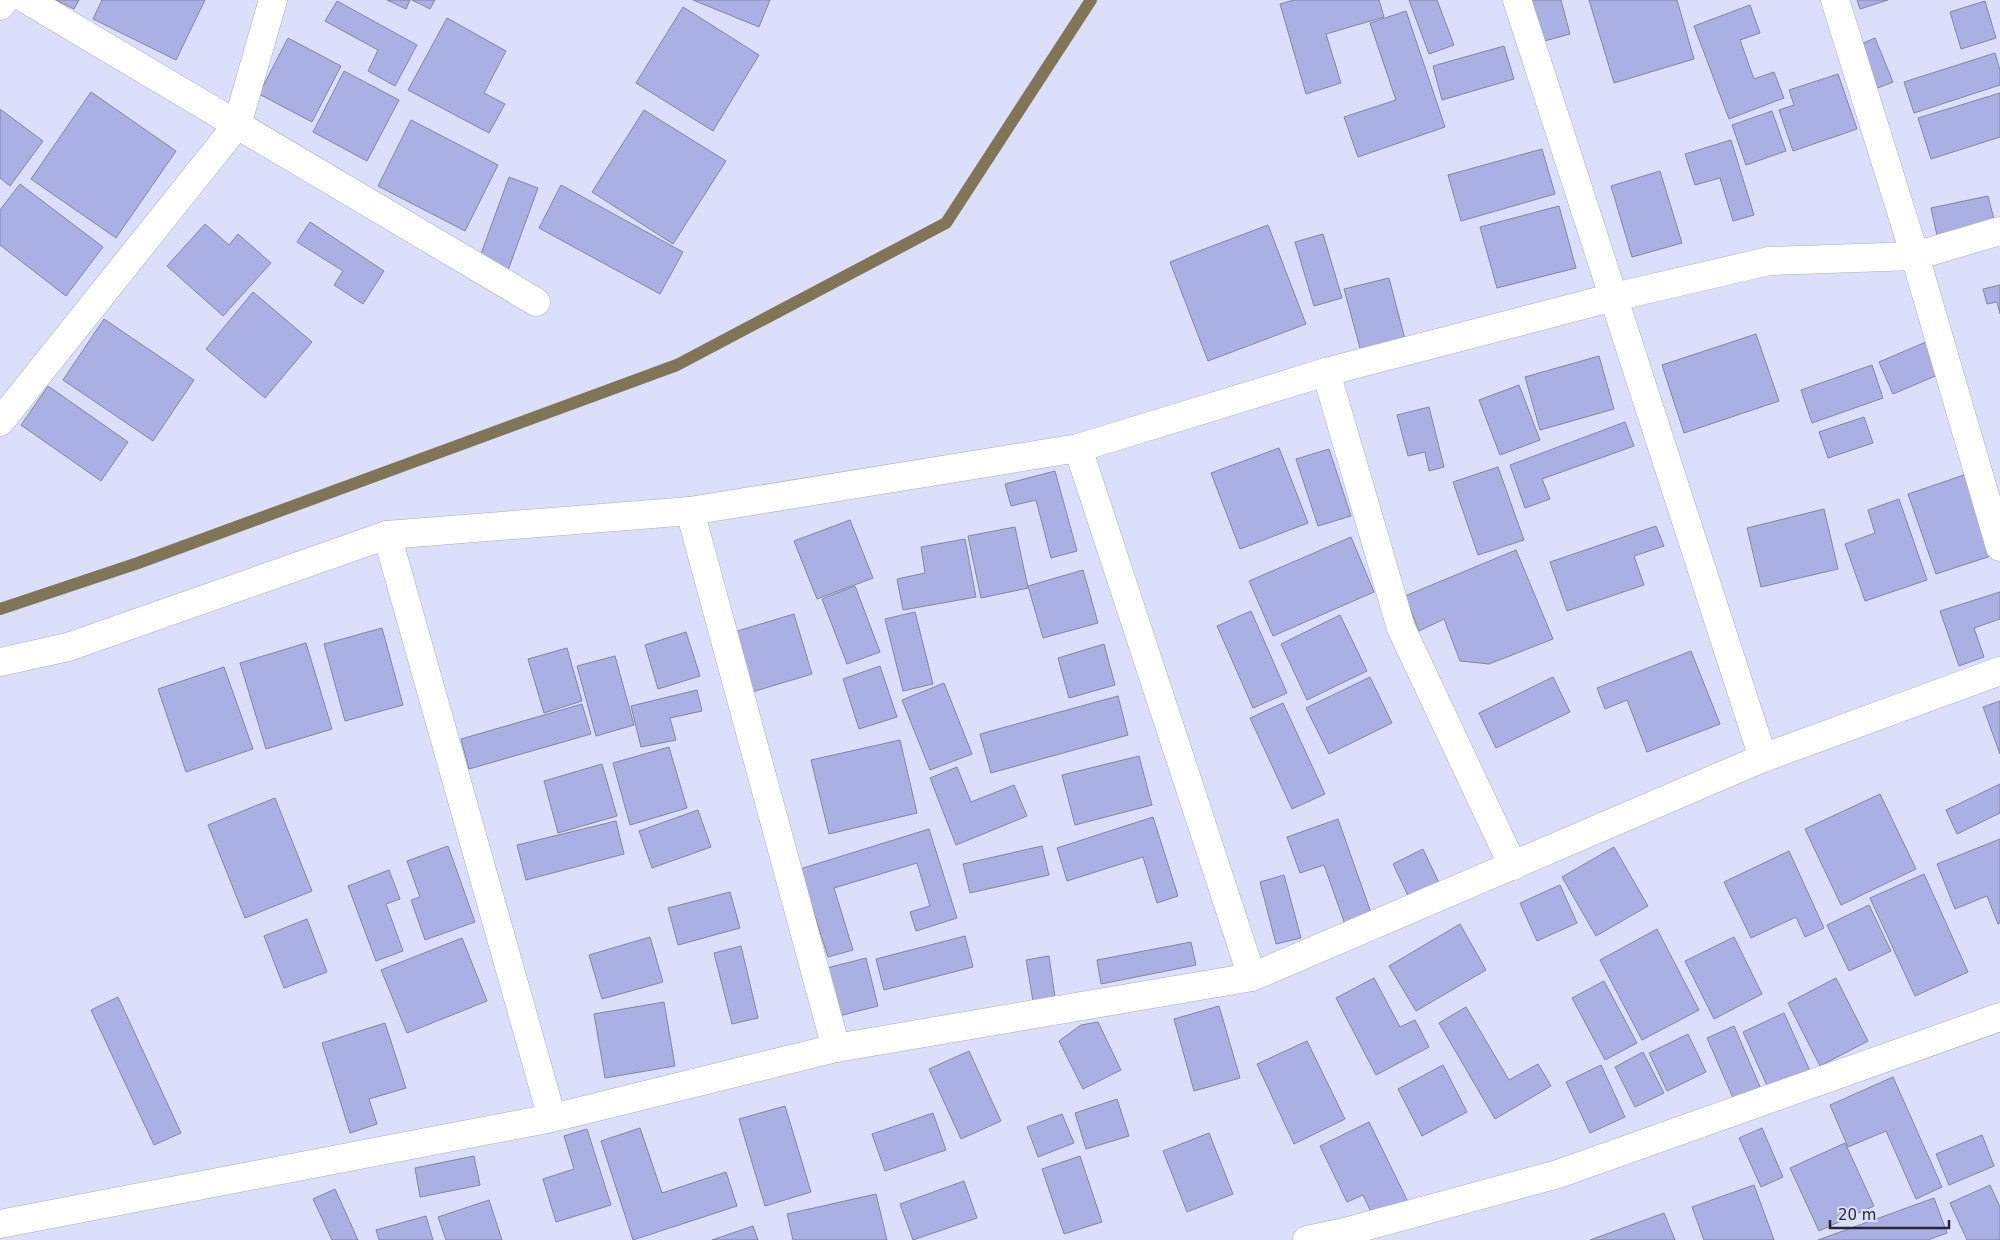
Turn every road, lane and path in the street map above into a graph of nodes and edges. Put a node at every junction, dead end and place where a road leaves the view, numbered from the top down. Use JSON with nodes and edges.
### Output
{"nodes":[{"id":1,"x":5,"y":0,"type":"edge"},
{"id":2,"x":27,"y":0,"type":"edge"},
{"id":3,"x":272,"y":0,"type":"edge"},
{"id":4,"x":1516,"y":0,"type":"edge"},
{"id":5,"x":1835,"y":0,"type":"edge"},
{"id":6,"x":0,"y":6,"type":"edge"},
{"id":7,"x":236,"y":125,"type":"junction"},
{"id":8,"x":2000,"y":231,"type":"edge"},
{"id":9,"x":1915,"y":256,"type":"junction"},
{"id":10,"x":1614,"y":297,"type":"junction"},
{"id":11,"x":536,"y":302,"type":"dead end"},
{"id":12,"x":1326,"y":372,"type":"junction"},
{"id":13,"x":0,"y":422,"type":"edge"},
{"id":14,"x":1078,"y":448,"type":"junction"},
{"id":15,"x":690,"y":511,"type":"junction"},
{"id":16,"x":387,"y":536,"type":"junction"},
{"id":17,"x":2000,"y":547,"type":"edge"},
{"id":18,"x":0,"y":662,"type":"edge"},
{"id":19,"x":2000,"y":671,"type":"edge"},
{"id":20,"x":1763,"y":758,"type":"junction"},
{"id":21,"x":1513,"y":866,"type":"junction"},
{"id":22,"x":1252,"y":977,"type":"junction"},
{"id":23,"x":2000,"y":1017,"type":"edge"},
{"id":24,"x":836,"y":1048,"type":"junction"},
{"id":25,"x":552,"y":1118,"type":"junction"},
{"id":26,"x":0,"y":1224,"type":"edge"},
{"id":27,"x":1346,"y":1236,"type":"edge"},
{"id":28,"x":1307,"y":1240,"type":"edge"}],
"edges":[{"from":1,"to":6,"type":"street"},
{"from":2,"to":7,"type":"street"},
{"from":3,"to":7,"type":"street"},
{"from":4,"to":10,"type":"street"},
{"from":5,"to":9,"type":"street"},
{"from":7,"to":11,"type":"street"},
{"from":7,"to":13,"type":"street"},
{"from":8,"to":9,"type":"street"},
{"from":9,"to":10,"type":"street"},
{"from":9,"to":17,"type":"street"},
{"from":10,"to":12,"type":"street"},
{"from":10,"to":20,"type":"street"},
{"from":12,"to":14,"type":"street"},
{"from":12,"to":21,"type":"street"},
{"from":14,"to":15,"type":"street"},
{"from":14,"to":22,"type":"street"},
{"from":15,"to":16,"type":"street"},
{"from":15,"to":24,"type":"street"},
{"from":16,"to":18,"type":"street"},
{"from":16,"to":25,"type":"street"},
{"from":19,"to":20,"type":"street"},
{"from":20,"to":21,"type":"street"},
{"from":21,"to":22,"type":"street"},
{"from":22,"to":24,"type":"street"},
{"from":23,"to":27,"type":"street"},
{"from":24,"to":25,"type":"street"},
{"from":25,"to":26,"type":"street"},
{"from":27,"to":28,"type":"street"}]}
